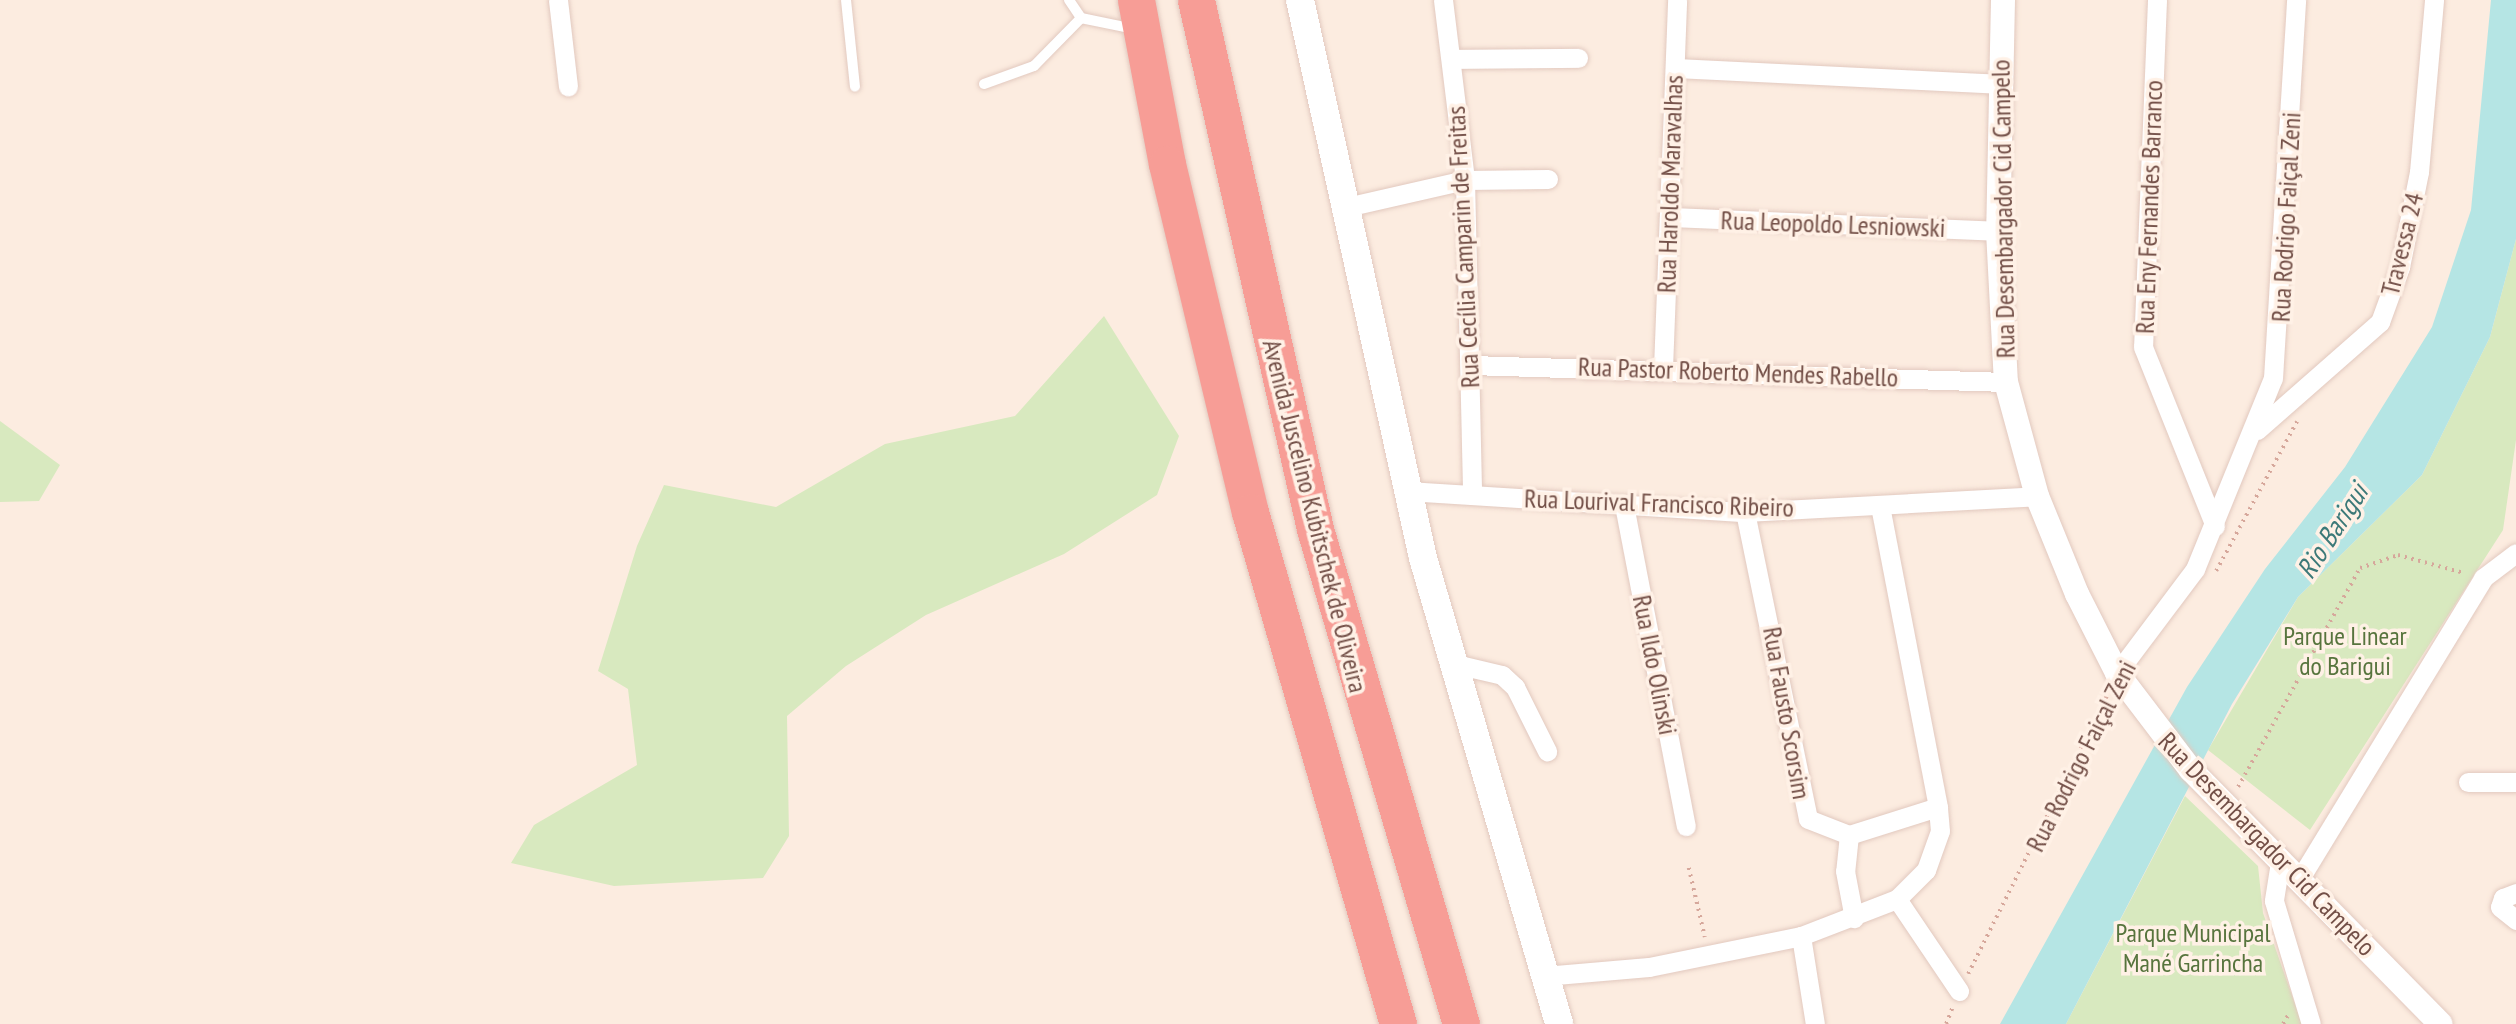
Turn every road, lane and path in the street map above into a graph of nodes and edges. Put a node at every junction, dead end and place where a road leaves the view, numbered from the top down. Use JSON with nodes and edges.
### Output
{"nodes":[{"id":1,"x":558,"y":0,"type":"edge"},
{"id":2,"x":846,"y":0,"type":"edge"},
{"id":3,"x":1069,"y":0,"type":"edge"},
{"id":4,"x":1196,"y":0,"type":"edge"},
{"id":5,"x":1300,"y":0,"type":"edge"},
{"id":6,"x":1443,"y":0,"type":"edge"},
{"id":7,"x":1678,"y":0,"type":"edge"},
{"id":8,"x":2003,"y":0,"type":"edge"},
{"id":9,"x":2157,"y":0,"type":"edge"},
{"id":10,"x":2296,"y":0,"type":"edge"},
{"id":11,"x":2434,"y":0,"type":"edge"},
{"id":12,"x":1139,"y":15,"type":"edge"},
{"id":13,"x":1081,"y":18,"type":"junction"},
{"id":14,"x":1578,"y":58,"type":"dead end"},
{"id":15,"x":1452,"y":59,"type":"junction"},
{"id":16,"x":1675,"y":68,"type":"junction"},
{"id":17,"x":984,"y":84,"type":"dead end"},
{"id":18,"x":1999,"y":84,"type":"junction"},
{"id":19,"x":568,"y":86,"type":"dead end"},
{"id":20,"x":855,"y":87,"type":"dead end"},
{"id":21,"x":1548,"y":179,"type":"dead end"},
{"id":22,"x":1465,"y":180,"type":"junction"},
{"id":23,"x":1342,"y":208,"type":"junction"},
{"id":24,"x":1669,"y":217,"type":"junction"},
{"id":25,"x":1998,"y":231,"type":"junction"},
{"id":26,"x":1471,"y":365,"type":"junction"},
{"id":27,"x":1663,"y":368,"type":"junction"},
{"id":28,"x":2006,"y":382,"type":"junction"},
{"id":29,"x":2256,"y":430,"type":"junction"},
{"id":30,"x":1407,"y":491,"type":"junction"},
{"id":31,"x":1472,"y":495,"type":"junction"},
{"id":32,"x":2037,"y":496,"type":"junction"},
{"id":33,"x":1624,"y":505,"type":"junction"},
{"id":34,"x":1880,"y":507,"type":"junction"},
{"id":35,"x":1745,"y":512,"type":"junction"},
{"id":36,"x":2215,"y":526,"type":"junction"},
{"id":37,"x":2516,"y":554,"type":"edge"},
{"id":38,"x":2483,"y":578,"type":"junction"},
{"id":39,"x":1451,"y":663,"type":"junction"},
{"id":40,"x":2118,"y":673,"type":"junction"},
{"id":41,"x":1547,"y":751,"type":"dead end"},
{"id":42,"x":2468,"y":782,"type":"dead end"},
{"id":43,"x":2516,"y":782,"type":"edge"},
{"id":44,"x":2219,"y":801,"type":"junction"},
{"id":45,"x":1938,"y":807,"type":"junction"},
{"id":46,"x":1686,"y":826,"type":"dead end"},
{"id":47,"x":1849,"y":835,"type":"junction"},
{"id":48,"x":2280,"y":862,"type":"junction"},
{"id":49,"x":1689,"y":868,"type":"dead end"},
{"id":50,"x":2298,"y":880,"type":"junction"},
{"id":51,"x":2516,"y":893,"type":"edge"},
{"id":52,"x":1897,"y":899,"type":"junction"},
{"id":53,"x":1854,"y":918,"type":"junction"},
{"id":54,"x":2516,"y":920,"type":"edge"},
{"id":55,"x":1801,"y":936,"type":"junction"},
{"id":56,"x":1375,"y":953,"type":"junction"},
{"id":57,"x":1710,"y":956,"type":"junction"},
{"id":58,"x":1544,"y":976,"type":"junction"},
{"id":59,"x":1959,"y":991,"type":"junction"},
{"id":60,"x":1382,"y":1024,"type":"edge"},
{"id":61,"x":1398,"y":1024,"type":"edge"},
{"id":62,"x":1461,"y":1024,"type":"edge"},
{"id":63,"x":1559,"y":1024,"type":"edge"},
{"id":64,"x":1815,"y":1024,"type":"edge"},
{"id":65,"x":1946,"y":1024,"type":"edge"},
{"id":66,"x":2311,"y":1024,"type":"edge"},
{"id":67,"x":2441,"y":1024,"type":"edge"}],
"edges":[{"from":1,"to":19,"type":"street"},
{"from":2,"to":20,"type":"lane"},
{"from":3,"to":13,"type":"lane"},
{"from":4,"to":62,"type":"highway","name":"Avenida Juscelino Kubitschek de Oliveira"},
{"from":5,"to":23,"type":"main road"},
{"from":6,"to":15,"type":"street","name":"Rua Cecília Camparin de Freitas"},
{"from":7,"to":16,"type":"street","name":"Rua Haroldo Maravalhas"},
{"from":8,"to":18,"type":"street","name":"Rua Desembargador Cid Campelo"},
{"from":9,"to":36,"type":"street","name":"Rua Eny Fernandes Barranco"},
{"from":10,"to":29,"type":"street","name":"Rua Rodrigo Faiçal Zeni"},
{"from":11,"to":29,"type":"street","name":"Travessa 24"},
{"from":12,"to":13,"type":"lane"},
{"from":12,"to":56,"type":"highway"},
{"from":13,"to":17,"type":"lane"},
{"from":14,"to":15,"type":"street"},
{"from":15,"to":22,"type":"street","name":"Rua Cecília Camparin de Freitas"},
{"from":16,"to":18,"type":"street"},
{"from":16,"to":24,"type":"street","name":"Rua Haroldo Maravalhas"},
{"from":18,"to":25,"type":"street","name":"Rua Desembargador Cid Campelo"},
{"from":21,"to":22,"type":"street"},
{"from":22,"to":23,"type":"street"},
{"from":22,"to":26,"type":"street","name":"Rua Cecília Camparin de Freitas"},
{"from":23,"to":30,"type":"main road"},
{"from":24,"to":25,"type":"street","name":"Rua Leopoldo Lesniowski"},
{"from":24,"to":27,"type":"street","name":"Rua Haroldo Maravalhas"},
{"from":25,"to":28,"type":"street","name":"Rua Desembargador Cid Campelo"},
{"from":26,"to":27,"type":"street","name":"Rua Pastor Roberto Mendes Rabello"},
{"from":26,"to":31,"type":"street","name":"Rua Cecília Camparin de Freitas"},
{"from":27,"to":28,"type":"street","name":"Rua Pastor Roberto Mendes Rabello"},
{"from":28,"to":32,"type":"street","name":"Rua Desembargador Cid Campelo"},
{"from":29,"to":36,"type":"street","name":"Rua Rodrigo Faiçal Zeni"},
{"from":30,"to":31,"type":"street","name":"Rua Lourival Francisco Ribeiro"},
{"from":30,"to":39,"type":"main road"},
{"from":31,"to":33,"type":"street","name":"Rua Lourival Francisco Ribeiro"},
{"from":32,"to":34,"type":"street","name":"Rua Lourival Francisco Ribeiro"},
{"from":32,"to":40,"type":"street","name":"Rua Desembargador Cid Campelo"},
{"from":33,"to":35,"type":"street","name":"Rua Lourival Francisco Ribeiro"},
{"from":33,"to":46,"type":"street","name":"Rua Ildo Olinski"},
{"from":34,"to":35,"type":"street","name":"Rua Lourival Francisco Ribeiro"},
{"from":34,"to":45,"type":"street"},
{"from":35,"to":47,"type":"street","name":"Rua Fausto Scorsim"},
{"from":36,"to":40,"type":"street","name":"Rua Rodrigo Faiçal Zeni"},
{"from":37,"to":38,"type":"street"},
{"from":38,"to":44,"type":"path"},
{"from":38,"to":50,"type":"street"},
{"from":39,"to":41,"type":"street"},
{"from":39,"to":58,"type":"main road"},
{"from":40,"to":44,"type":"street","name":"Rua Desembargador Cid Campelo"},
{"from":40,"to":59,"type":"path","name":"Rua Rodrigo Faiçal Zeni"},
{"from":42,"to":43,"type":"street"},
{"from":44,"to":48,"type":"street","name":"Rua Desembargador Cid Campelo"},
{"from":45,"to":47,"type":"street"},
{"from":45,"to":52,"type":"street"},
{"from":47,"to":53,"type":"street"},
{"from":48,"to":50,"type":"street","name":"Rua Desembargador Cid Campelo"},
{"from":48,"to":66,"type":"street"},
{"from":49,"to":57,"type":"path"},
{"from":50,"to":67,"type":"street","name":"Rua Desembargador Cid Campelo"},
{"from":51,"to":54,"type":"street"},
{"from":52,"to":53,"type":"street"},
{"from":52,"to":59,"type":"street"},
{"from":53,"to":55,"type":"street"},
{"from":55,"to":57,"type":"street"},
{"from":55,"to":64,"type":"street"},
{"from":56,"to":60,"type":"street"},
{"from":56,"to":61,"type":"highway"},
{"from":57,"to":58,"type":"street"},
{"from":58,"to":63,"type":"main road"},
{"from":59,"to":65,"type":"path","name":"Rua Rodrigo Faiçal Zeni"}]}
